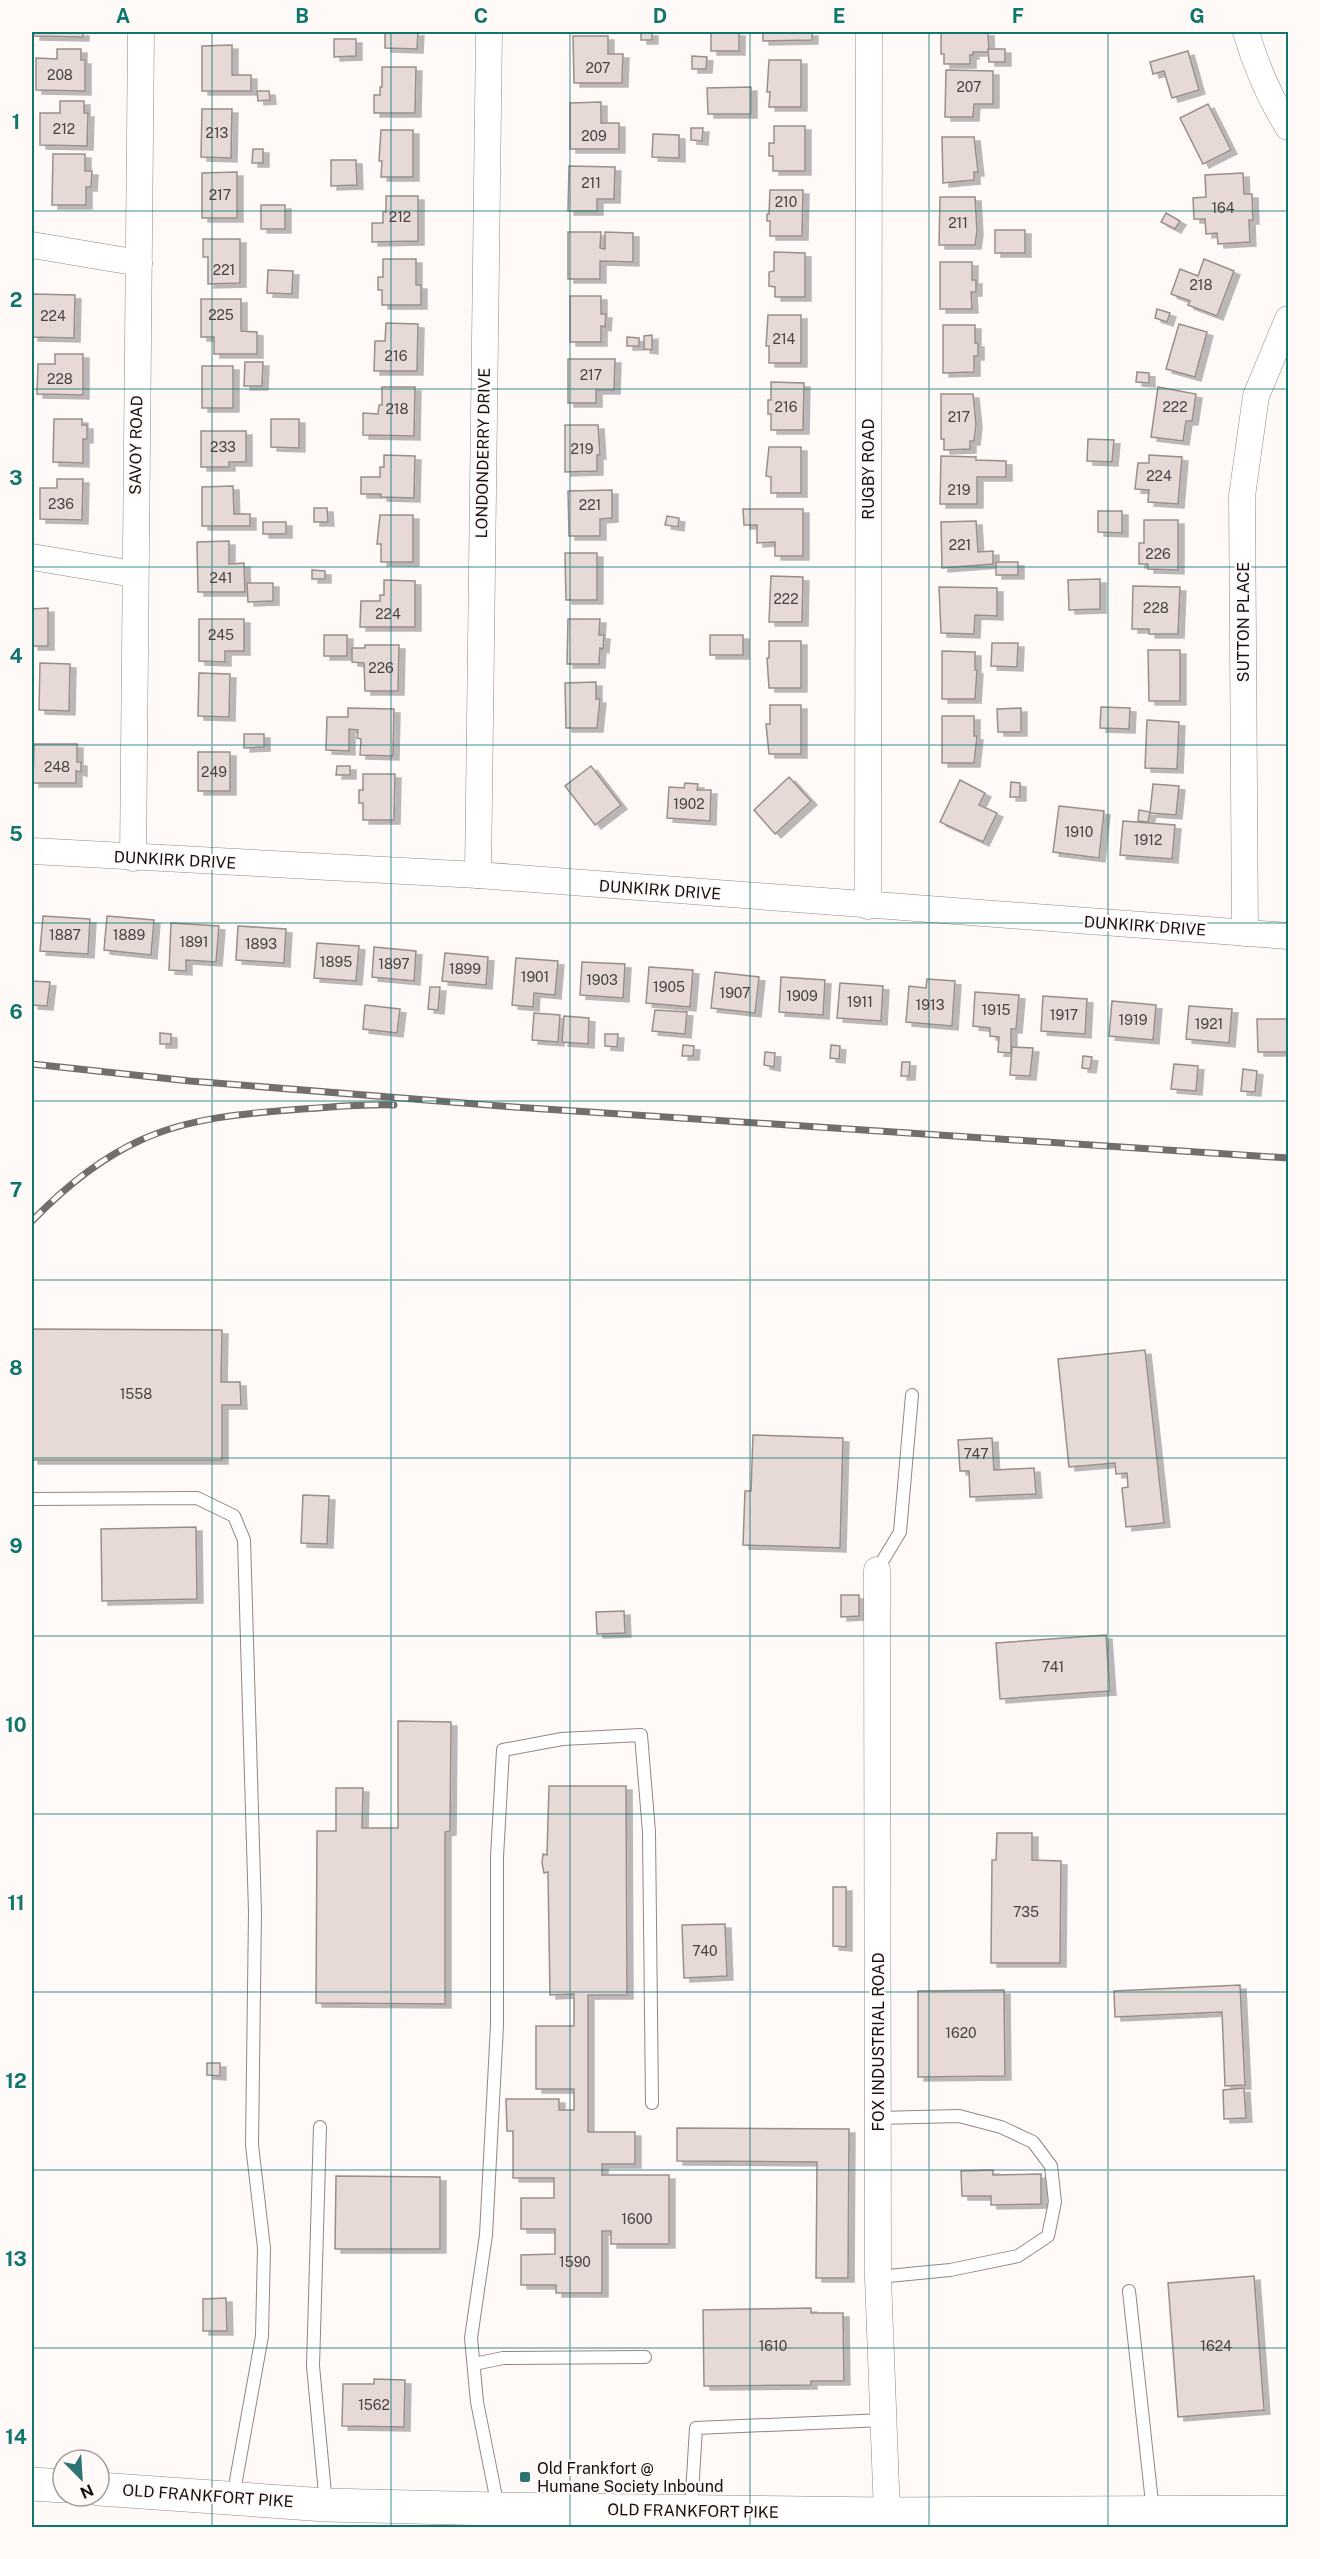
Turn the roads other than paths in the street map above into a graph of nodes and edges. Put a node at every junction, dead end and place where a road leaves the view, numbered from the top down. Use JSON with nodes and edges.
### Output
{"nodes":[{"id":1,"x":141,"y":32,"type":"edge"},
{"id":2,"x":489,"y":32,"type":"edge"},
{"id":3,"x":868,"y":32,"type":"edge"},
{"id":4,"x":1246,"y":32,"type":"edge"},
{"id":5,"x":1288,"y":127,"type":"edge"},
{"id":6,"x":32,"y":244,"type":"edge"},
{"id":7,"x":139,"y":263,"type":"junction"},
{"id":8,"x":1288,"y":319,"type":"edge"},
{"id":9,"x":32,"y":557,"type":"edge"},
{"id":10,"x":134,"y":574,"type":"junction"},
{"id":11,"x":32,"y":850,"type":"edge"},
{"id":12,"x":133,"y":858,"type":"junction"},
{"id":13,"x":478,"y":875,"type":"junction"},
{"id":14,"x":868,"y":906,"type":"junction"},
{"id":15,"x":1245,"y":933,"type":"junction"},
{"id":16,"x":1288,"y":936,"type":"edge"},
{"id":17,"x":912,"y":1395,"type":"dead end"},
{"id":18,"x":32,"y":1499,"type":"edge"},
{"id":19,"x":877,"y":1570,"type":"joint"},
{"id":20,"x":652,"y":2103,"type":"dead end"},
{"id":21,"x":878,"y":2118,"type":"junction"},
{"id":22,"x":320,"y":2127,"type":"dead end"},
{"id":23,"x":878,"y":2277,"type":"junction"},
{"id":24,"x":1129,"y":2291,"type":"dead end"},
{"id":25,"x":645,"y":2357,"type":"dead end"},
{"id":26,"x":474,"y":2364,"type":"junction"},
{"id":27,"x":884,"y":2420,"type":"junction"},
{"id":28,"x":32,"y":2484,"type":"edge"},
{"id":29,"x":51,"y":2485,"type":"edge"},
{"id":30,"x":111,"y":2490,"type":"edge"},
{"id":31,"x":232,"y":2498,"type":"junction"},
{"id":32,"x":326,"y":2505,"type":"junction"},
{"id":33,"x":498,"y":2508,"type":"junction"},
{"id":34,"x":691,"y":2510,"type":"junction"},
{"id":35,"x":1288,"y":2512,"type":"edge"},
{"id":36,"x":1153,"y":2513,"type":"junction"},
{"id":37,"x":887,"y":2514,"type":"junction"},
{"id":38,"x":1212,"y":2520,"type":"edge"}],
"edges":[{"from":1,"to":7,"type":"street","name":"SAVOY ROAD"},
{"from":2,"to":13,"type":"street","name":"LONDONDERRY DRIVE"},
{"from":3,"to":14,"type":"street","name":"RUGBY ROAD"},
{"from":4,"to":5,"type":"street"},
{"from":6,"to":7,"type":"street"},
{"from":7,"to":10,"type":"street","name":"SAVOY ROAD"},
{"from":8,"to":15,"type":"street","name":"SUTTON PLACE"},
{"from":9,"to":10,"type":"street"},
{"from":10,"to":12,"type":"street","name":"SAVOY ROAD"},
{"from":11,"to":12,"type":"street","name":"DUNKIRK DRIVE"},
{"from":12,"to":13,"type":"street","name":"DUNKIRK DRIVE"},
{"from":13,"to":14,"type":"street","name":"DUNKIRK DRIVE"},
{"from":14,"to":15,"type":"street","name":"DUNKIRK DRIVE"},
{"from":15,"to":16,"type":"street","name":"DUNKIRK DRIVE"},
{"from":17,"to":19,"type":"lane"},
{"from":18,"to":31,"type":"lane"},
{"from":19,"to":21,"type":"street","name":"FOX INDUSTRIAL ROAD"},
{"from":20,"to":26,"type":"lane"},
{"from":21,"to":23,"type":"street","name":"FOX INDUSTRIAL ROAD"},
{"from":21,"to":23,"type":"lane"},
{"from":22,"to":32,"type":"lane"},
{"from":23,"to":27,"type":"street","name":"FOX INDUSTRIAL ROAD"},
{"from":24,"to":36,"type":"lane"},
{"from":25,"to":26,"type":"lane"},
{"from":26,"to":33,"type":"lane"},
{"from":27,"to":34,"type":"lane"},
{"from":27,"to":37,"type":"street","name":"FOX INDUSTRIAL ROAD"},
{"from":28,"to":29,"type":"main road"},
{"from":30,"to":31,"type":"main road","name":"OLD FRANKFORT PIKE"},
{"from":31,"to":32,"type":"main road","name":"OLD FRANKFORT PIKE"},
{"from":32,"to":33,"type":"main road","name":"OLD FRANKFORT PIKE"},
{"from":33,"to":34,"type":"main road","name":"OLD FRANKFORT PIKE"},
{"from":34,"to":37,"type":"main road","name":"OLD FRANKFORT PIKE"},
{"from":35,"to":38,"type":"main road","name":"OLD FRANKFORT PIKE"},
{"from":36,"to":37,"type":"main road","name":"OLD FRANKFORT PIKE"},
{"from":36,"to":38,"type":"main road","name":"OLD FRANKFORT PIKE"}]}
